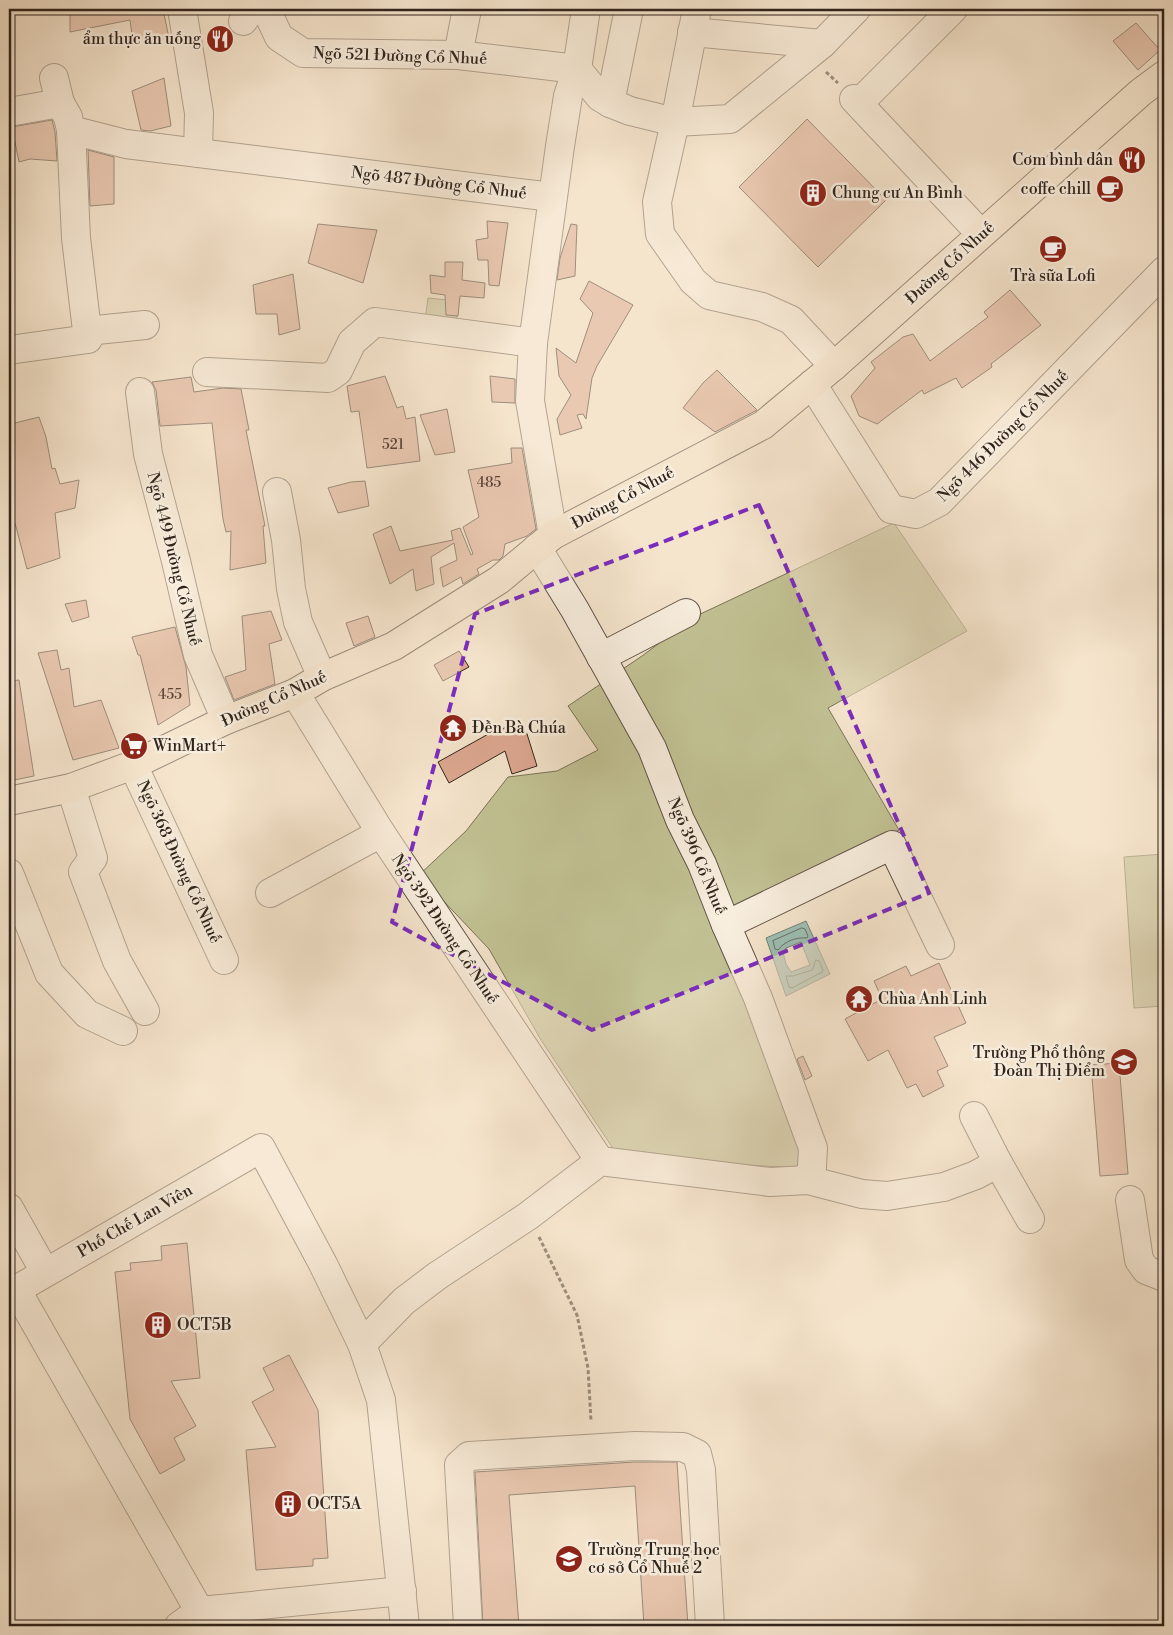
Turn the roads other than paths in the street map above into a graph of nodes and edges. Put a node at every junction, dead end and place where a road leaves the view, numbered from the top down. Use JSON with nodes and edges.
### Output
{"nodes":[{"id":1,"x":182,"y":9,"type":"edge"},
{"id":2,"x":467,"y":9,"type":"edge"},
{"id":3,"x":586,"y":9,"type":"edge"},
{"id":4,"x":629,"y":9,"type":"edge"},
{"id":5,"x":856,"y":9,"type":"edge"},
{"id":6,"x":953,"y":9,"type":"edge"},
{"id":7,"x":253,"y":13,"type":"edge"},
{"id":8,"x":695,"y":20,"type":"edge"},
{"id":9,"x":816,"y":50,"type":"junction"},
{"id":10,"x":458,"y":55,"type":"junction"},
{"id":11,"x":577,"y":69,"type":"junction"},
{"id":12,"x":1164,"y":75,"type":"edge"},
{"id":13,"x":610,"y":103,"type":"junction"},
{"id":14,"x":9,"y":112,"type":"edge"},
{"id":15,"x":675,"y":122,"type":"junction"},
{"id":16,"x":71,"y":130,"type":"junction"},
{"id":17,"x":198,"y":153,"type":"junction"},
{"id":18,"x":552,"y":197,"type":"junction"},
{"id":19,"x":981,"y":234,"type":"junction"},
{"id":20,"x":1164,"y":271,"type":"edge"},
{"id":21,"x":145,"y":325,"type":"dead end"},
{"id":22,"x":87,"y":331,"type":"junction"},
{"id":23,"x":533,"y":342,"type":"junction"},
{"id":24,"x":9,"y":350,"type":"edge"},
{"id":25,"x":834,"y":366,"type":"junction"},
{"id":26,"x":208,"y":372,"type":"dead end"},
{"id":27,"x":812,"y":384,"type":"junction"},
{"id":28,"x":140,"y":392,"type":"dead end"},
{"id":29,"x":277,"y":492,"type":"dead end"},
{"id":30,"x":545,"y":542,"type":"junction"},
{"id":31,"x":686,"y":613,"type":"dead end"},
{"id":32,"x":600,"y":657,"type":"junction"},
{"id":33,"x":322,"y":677,"type":"junction"},
{"id":34,"x":295,"y":693,"type":"junction"},
{"id":35,"x":226,"y":720,"type":"junction"},
{"id":36,"x":133,"y":765,"type":"junction"},
{"id":37,"x":71,"y":788,"type":"junction"},
{"id":38,"x":9,"y":801,"type":"edge"},
{"id":39,"x":381,"y":833,"type":"junction"},
{"id":40,"x":9,"y":873,"type":"edge"},
{"id":41,"x":270,"y":893,"type":"dead end"},
{"id":42,"x":726,"y":925,"type":"junction"},
{"id":43,"x":940,"y":945,"type":"dead end"},
{"id":44,"x":224,"y":960,"type":"dead end"},
{"id":45,"x":145,"y":1011,"type":"dead end"},
{"id":46,"x":123,"y":1031,"type":"dead end"},
{"id":47,"x":974,"y":1116,"type":"dead end"},
{"id":48,"x":600,"y":1161,"type":"junction"},
{"id":49,"x":998,"y":1163,"type":"junction"},
{"id":50,"x":808,"y":1180,"type":"junction"},
{"id":51,"x":1130,"y":1200,"type":"dead end"},
{"id":52,"x":9,"y":1208,"type":"edge"},
{"id":53,"x":1030,"y":1219,"type":"dead end"},
{"id":54,"x":45,"y":1272,"type":"junction"},
{"id":55,"x":1164,"y":1277,"type":"edge"},
{"id":56,"x":12,"y":1292,"type":"edge"},
{"id":57,"x":362,"y":1344,"type":"junction"},
{"id":58,"x":402,"y":1591,"type":"junction"},
{"id":59,"x":196,"y":1621,"type":"edge"},
{"id":60,"x":405,"y":1626,"type":"edge"},
{"id":61,"x":468,"y":1626,"type":"edge"},
{"id":62,"x":710,"y":1626,"type":"edge"}],
"edges":[{"from":1,"to":17,"type":"street"},
{"from":2,"to":10,"type":"street"},
{"from":3,"to":11,"type":"street"},
{"from":4,"to":13,"type":"street"},
{"from":5,"to":9,"type":"street"},
{"from":6,"to":19,"type":"street"},
{"from":7,"to":10,"type":"street","name":"Ngõ 521 Đường Cổ Nhuế"},
{"from":8,"to":9,"type":"street"},
{"from":8,"to":15,"type":"street"},
{"from":9,"to":15,"type":"street"},
{"from":10,"to":11,"type":"street","name":"Ngõ 521 Đường Cổ Nhuế"},
{"from":11,"to":13,"type":"street"},
{"from":11,"to":18,"type":"street"},
{"from":12,"to":19,"type":"main road","name":"Đường Cổ Nhuế"},
{"from":13,"to":15,"type":"street"},
{"from":14,"to":16,"type":"street"},
{"from":15,"to":25,"type":"street"},
{"from":16,"to":17,"type":"street","name":"Ngõ 487 Đường Cổ Nhuế"},
{"from":16,"to":22,"type":"street"},
{"from":17,"to":18,"type":"street","name":"Ngõ 487 Đường Cổ Nhuế"},
{"from":18,"to":23,"type":"street"},
{"from":19,"to":25,"type":"main road","name":"Đường Cổ Nhuế"},
{"from":20,"to":27,"type":"street","name":"Ngõ 446 Đường Cổ Nhuế"},
{"from":21,"to":22,"type":"street"},
{"from":22,"to":24,"type":"street"},
{"from":23,"to":26,"type":"street"},
{"from":23,"to":30,"type":"street"},
{"from":25,"to":27,"type":"main road","name":"Đường Cổ Nhuế"},
{"from":27,"to":30,"type":"main road","name":"Đường Cổ Nhuế"},
{"from":28,"to":35,"type":"street","name":"Ngõ 449 Đường Cổ Nhuế"},
{"from":29,"to":33,"type":"street"},
{"from":30,"to":32,"type":"street","name":"Ngõ 396 Cổ Nhuế"},
{"from":30,"to":33,"type":"main road","name":"Đường Cổ Nhuế"},
{"from":31,"to":32,"type":"street"},
{"from":32,"to":42,"type":"street","name":"Ngõ 396 Cổ Nhuế"},
{"from":33,"to":34,"type":"main road","name":"Đường Cổ Nhuế"},
{"from":34,"to":35,"type":"main road","name":"Đường Cổ Nhuế"},
{"from":34,"to":39,"type":"street","name":"Ngõ 392 Đường Cổ Nhuế"},
{"from":35,"to":36,"type":"main road","name":"Đường Cổ Nhuế"},
{"from":36,"to":37,"type":"main road","name":"Đường Cổ Nhuế"},
{"from":36,"to":44,"type":"street","name":"Ngõ 368 Đường Cổ Nhuế"},
{"from":37,"to":38,"type":"main road","name":"Đường Cổ Nhuế"},
{"from":37,"to":45,"type":"street"},
{"from":39,"to":41,"type":"street"},
{"from":39,"to":48,"type":"street","name":"Ngõ 392 Đường Cổ Nhuế"},
{"from":40,"to":46,"type":"street"},
{"from":42,"to":43,"type":"street"},
{"from":42,"to":50,"type":"street","name":"Ngõ 396 Cổ Nhuế"},
{"from":47,"to":49,"type":"street"},
{"from":48,"to":50,"type":"street"},
{"from":48,"to":57,"type":"street"},
{"from":49,"to":50,"type":"street"},
{"from":49,"to":53,"type":"street"},
{"from":51,"to":55,"type":"street"},
{"from":52,"to":54,"type":"street"},
{"from":54,"to":56,"type":"street","name":"Phố Chế Lan Viên"},
{"from":54,"to":57,"type":"street","name":"Phố Chế Lan Viên"},
{"from":56,"to":59,"type":"street"},
{"from":57,"to":58,"type":"street"},
{"from":58,"to":59,"type":"street"},
{"from":58,"to":60,"type":"street"},
{"from":61,"to":62,"type":"street"}]}
